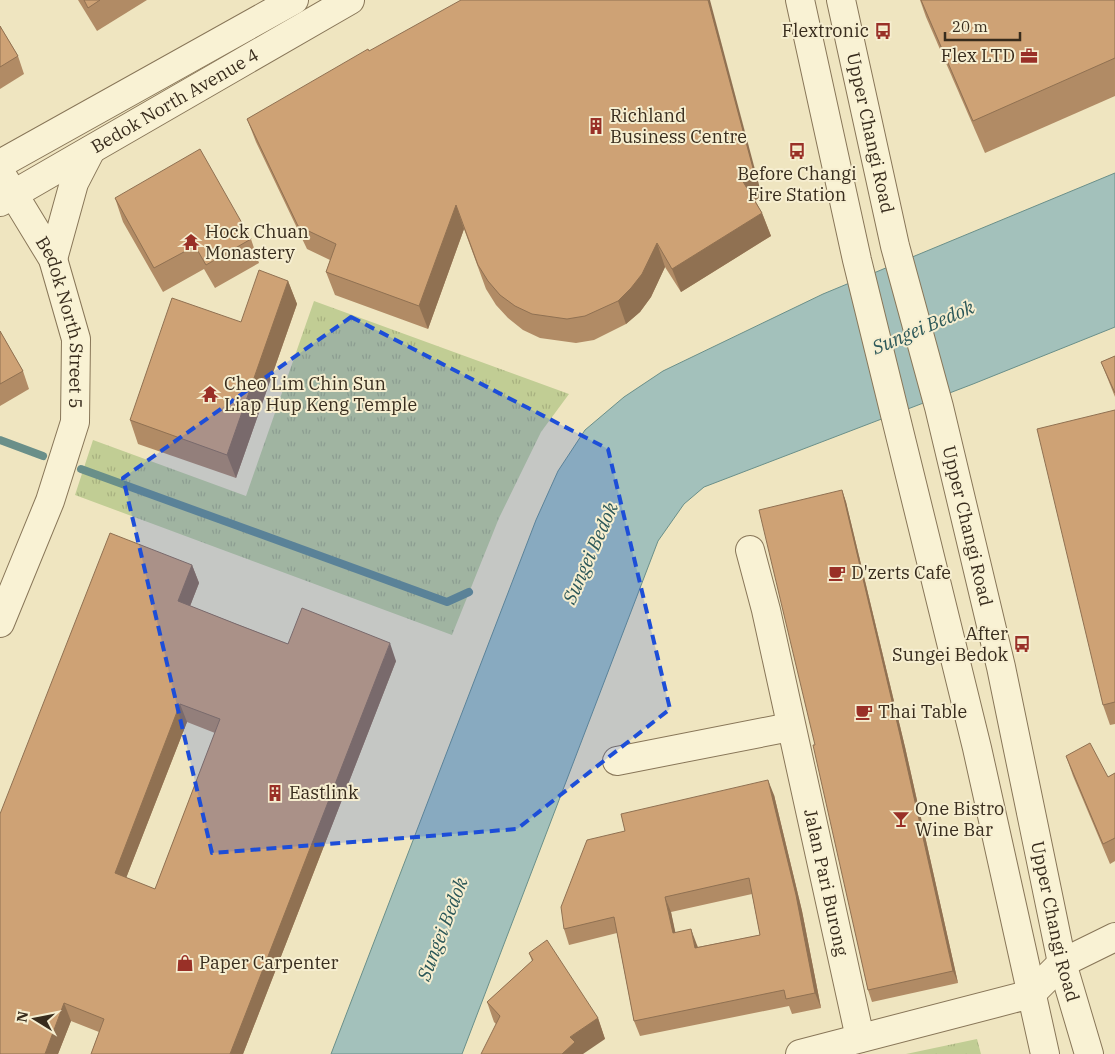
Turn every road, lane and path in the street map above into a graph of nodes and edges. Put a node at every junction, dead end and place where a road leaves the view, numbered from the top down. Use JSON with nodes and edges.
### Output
{"nodes":[{"id":1,"x":294,"y":0,"type":"edge"},
{"id":2,"x":350,"y":0,"type":"edge"},
{"id":3,"x":800,"y":0,"type":"edge"},
{"id":4,"x":841,"y":0,"type":"edge"},
{"id":5,"x":91,"y":150,"type":"junction"},
{"id":6,"x":0,"y":164,"type":"edge"},
{"id":7,"x":4,"y":189,"type":"edge"},
{"id":8,"x":53,"y":258,"type":"junction"},
{"id":9,"x":750,"y":550,"type":"dead end"},
{"id":10,"x":0,"y":623,"type":"edge"},
{"id":11,"x":790,"y":727,"type":"junction"},
{"id":12,"x":617,"y":761,"type":"dead end"},
{"id":13,"x":1115,"y":937,"type":"edge"},
{"id":14,"x":1062,"y":963,"type":"junction"},
{"id":15,"x":1031,"y":994,"type":"junction"},
{"id":16,"x":860,"y":1038,"type":"junction"},
{"id":17,"x":800,"y":1054,"type":"edge"},
{"id":18,"x":1045,"y":1054,"type":"edge"},
{"id":19,"x":1089,"y":1054,"type":"edge"}],
"edges":[{"from":1,"to":6,"type":"street","name":"Bedok North Avenue 4"},
{"from":2,"to":5,"type":"street","name":"Bedok North Avenue 4"},
{"from":3,"to":15,"type":"street"},
{"from":4,"to":14,"type":"street","name":"Upper Changi Road"},
{"from":5,"to":7,"type":"street","name":"Bedok North Avenue 4"},
{"from":5,"to":8,"type":"street"},
{"from":7,"to":8,"type":"street","name":"Bedok North Street 5"},
{"from":8,"to":10,"type":"street","name":"Bedok North Street 5"},
{"from":9,"to":11,"type":"street","name":"Jalan Pari Burong"},
{"from":11,"to":12,"type":"street"},
{"from":11,"to":16,"type":"street","name":"Jalan Pari Burong"},
{"from":13,"to":14,"type":"street"},
{"from":14,"to":15,"type":"street"},
{"from":14,"to":19,"type":"street","name":"Upper Changi Road"},
{"from":15,"to":16,"type":"street"},
{"from":15,"to":18,"type":"street"},
{"from":16,"to":17,"type":"street"}]}
